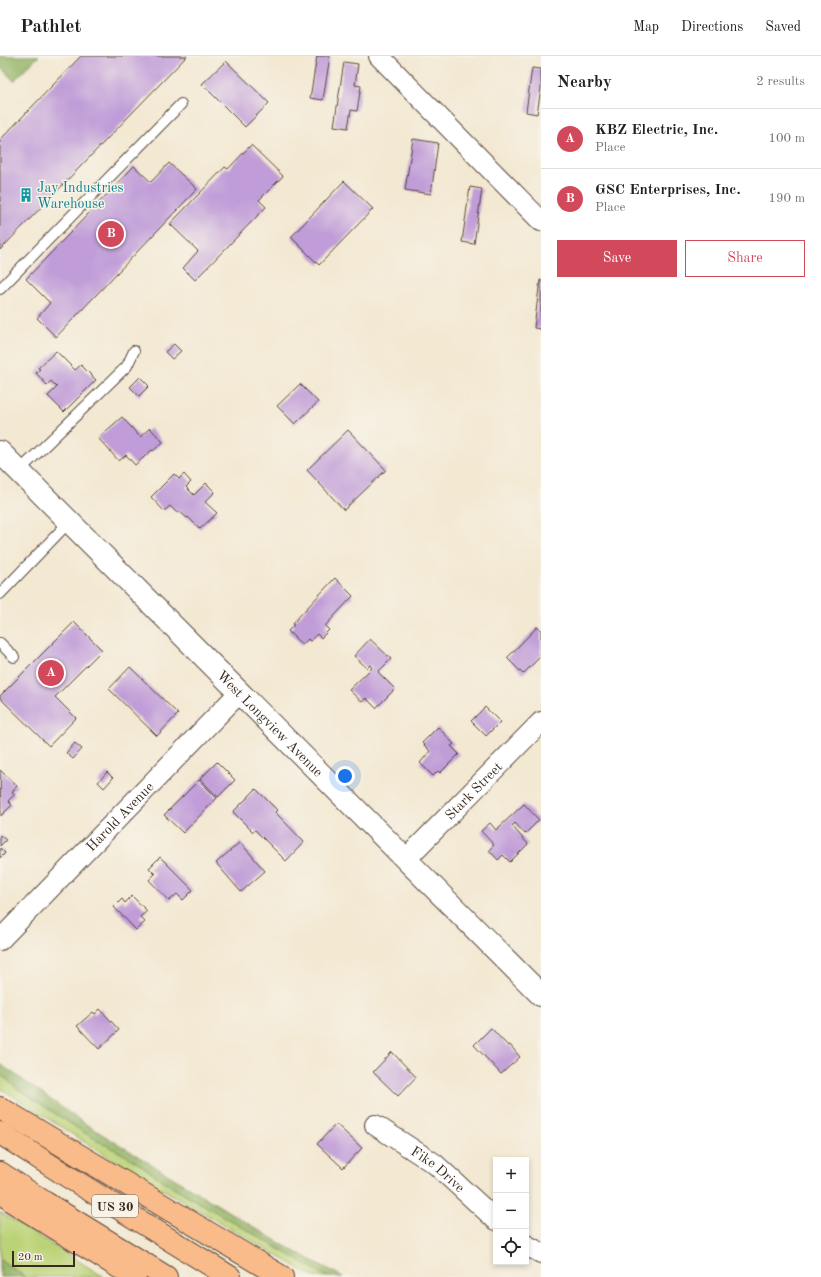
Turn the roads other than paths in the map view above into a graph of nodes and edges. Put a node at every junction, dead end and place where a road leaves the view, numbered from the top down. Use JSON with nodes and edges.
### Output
{"nodes":[{"id":1,"x":379,"y":56,"type":"edge"},
{"id":2,"x":180,"y":104,"type":"dead end"},
{"id":3,"x":541,"y":221,"type":"edge"},
{"id":4,"x":0,"y":289,"type":"edge"},
{"id":5,"x":134,"y":351,"type":"dead end"},
{"id":6,"x":0,"y":452,"type":"edge"},
{"id":7,"x":19,"y":471,"type":"junction"},
{"id":8,"x":69,"y":522,"type":"junction"},
{"id":9,"x":0,"y":594,"type":"edge"},
{"id":10,"x":0,"y":643,"type":"edge"},
{"id":11,"x":14,"y":657,"type":"dead end"},
{"id":12,"x":240,"y":692,"type":"junction"},
{"id":13,"x":541,"y":722,"type":"edge"},
{"id":14,"x":406,"y":859,"type":"junction"},
{"id":15,"x":0,"y":940,"type":"edge"},
{"id":16,"x":541,"y":995,"type":"edge"},
{"id":17,"x":0,"y":1108,"type":"edge"},
{"id":18,"x":375,"y":1125,"type":"dead end"},
{"id":19,"x":0,"y":1133,"type":"edge"},
{"id":20,"x":0,"y":1172,"type":"edge"},
{"id":21,"x":0,"y":1189,"type":"edge"},
{"id":22,"x":493,"y":1217,"type":"edge"},
{"id":23,"x":529,"y":1246,"type":"edge"},
{"id":24,"x":541,"y":1253,"type":"edge"},
{"id":25,"x":135,"y":1277,"type":"edge"},
{"id":26,"x":166,"y":1277,"type":"edge"},
{"id":27,"x":230,"y":1277,"type":"edge"},
{"id":28,"x":282,"y":1277,"type":"edge"}],
"edges":[{"from":1,"to":3,"type":"street"},
{"from":2,"to":4,"type":"lane"},
{"from":5,"to":7,"type":"lane"},
{"from":6,"to":7,"type":"street","name":"West Longview Avenue"},
{"from":7,"to":8,"type":"street","name":"West Longview Avenue"},
{"from":8,"to":9,"type":"lane"},
{"from":8,"to":12,"type":"street","name":"West Longview Avenue"},
{"from":10,"to":11,"type":"lane"},
{"from":12,"to":14,"type":"street","name":"West Longview Avenue"},
{"from":12,"to":15,"type":"street","name":"Harold Avenue"},
{"from":13,"to":14,"type":"street","name":"Stark Street"},
{"from":14,"to":16,"type":"street","name":"West Longview Avenue"},
{"from":17,"to":28,"type":"highway"},
{"from":18,"to":22,"type":"street","name":"Fike Drive"},
{"from":19,"to":27,"type":"highway","number":"US 30"},
{"from":20,"to":26,"type":"highway","number":"US 30"},
{"from":21,"to":25,"type":"highway"},
{"from":23,"to":24,"type":"street"}]}
